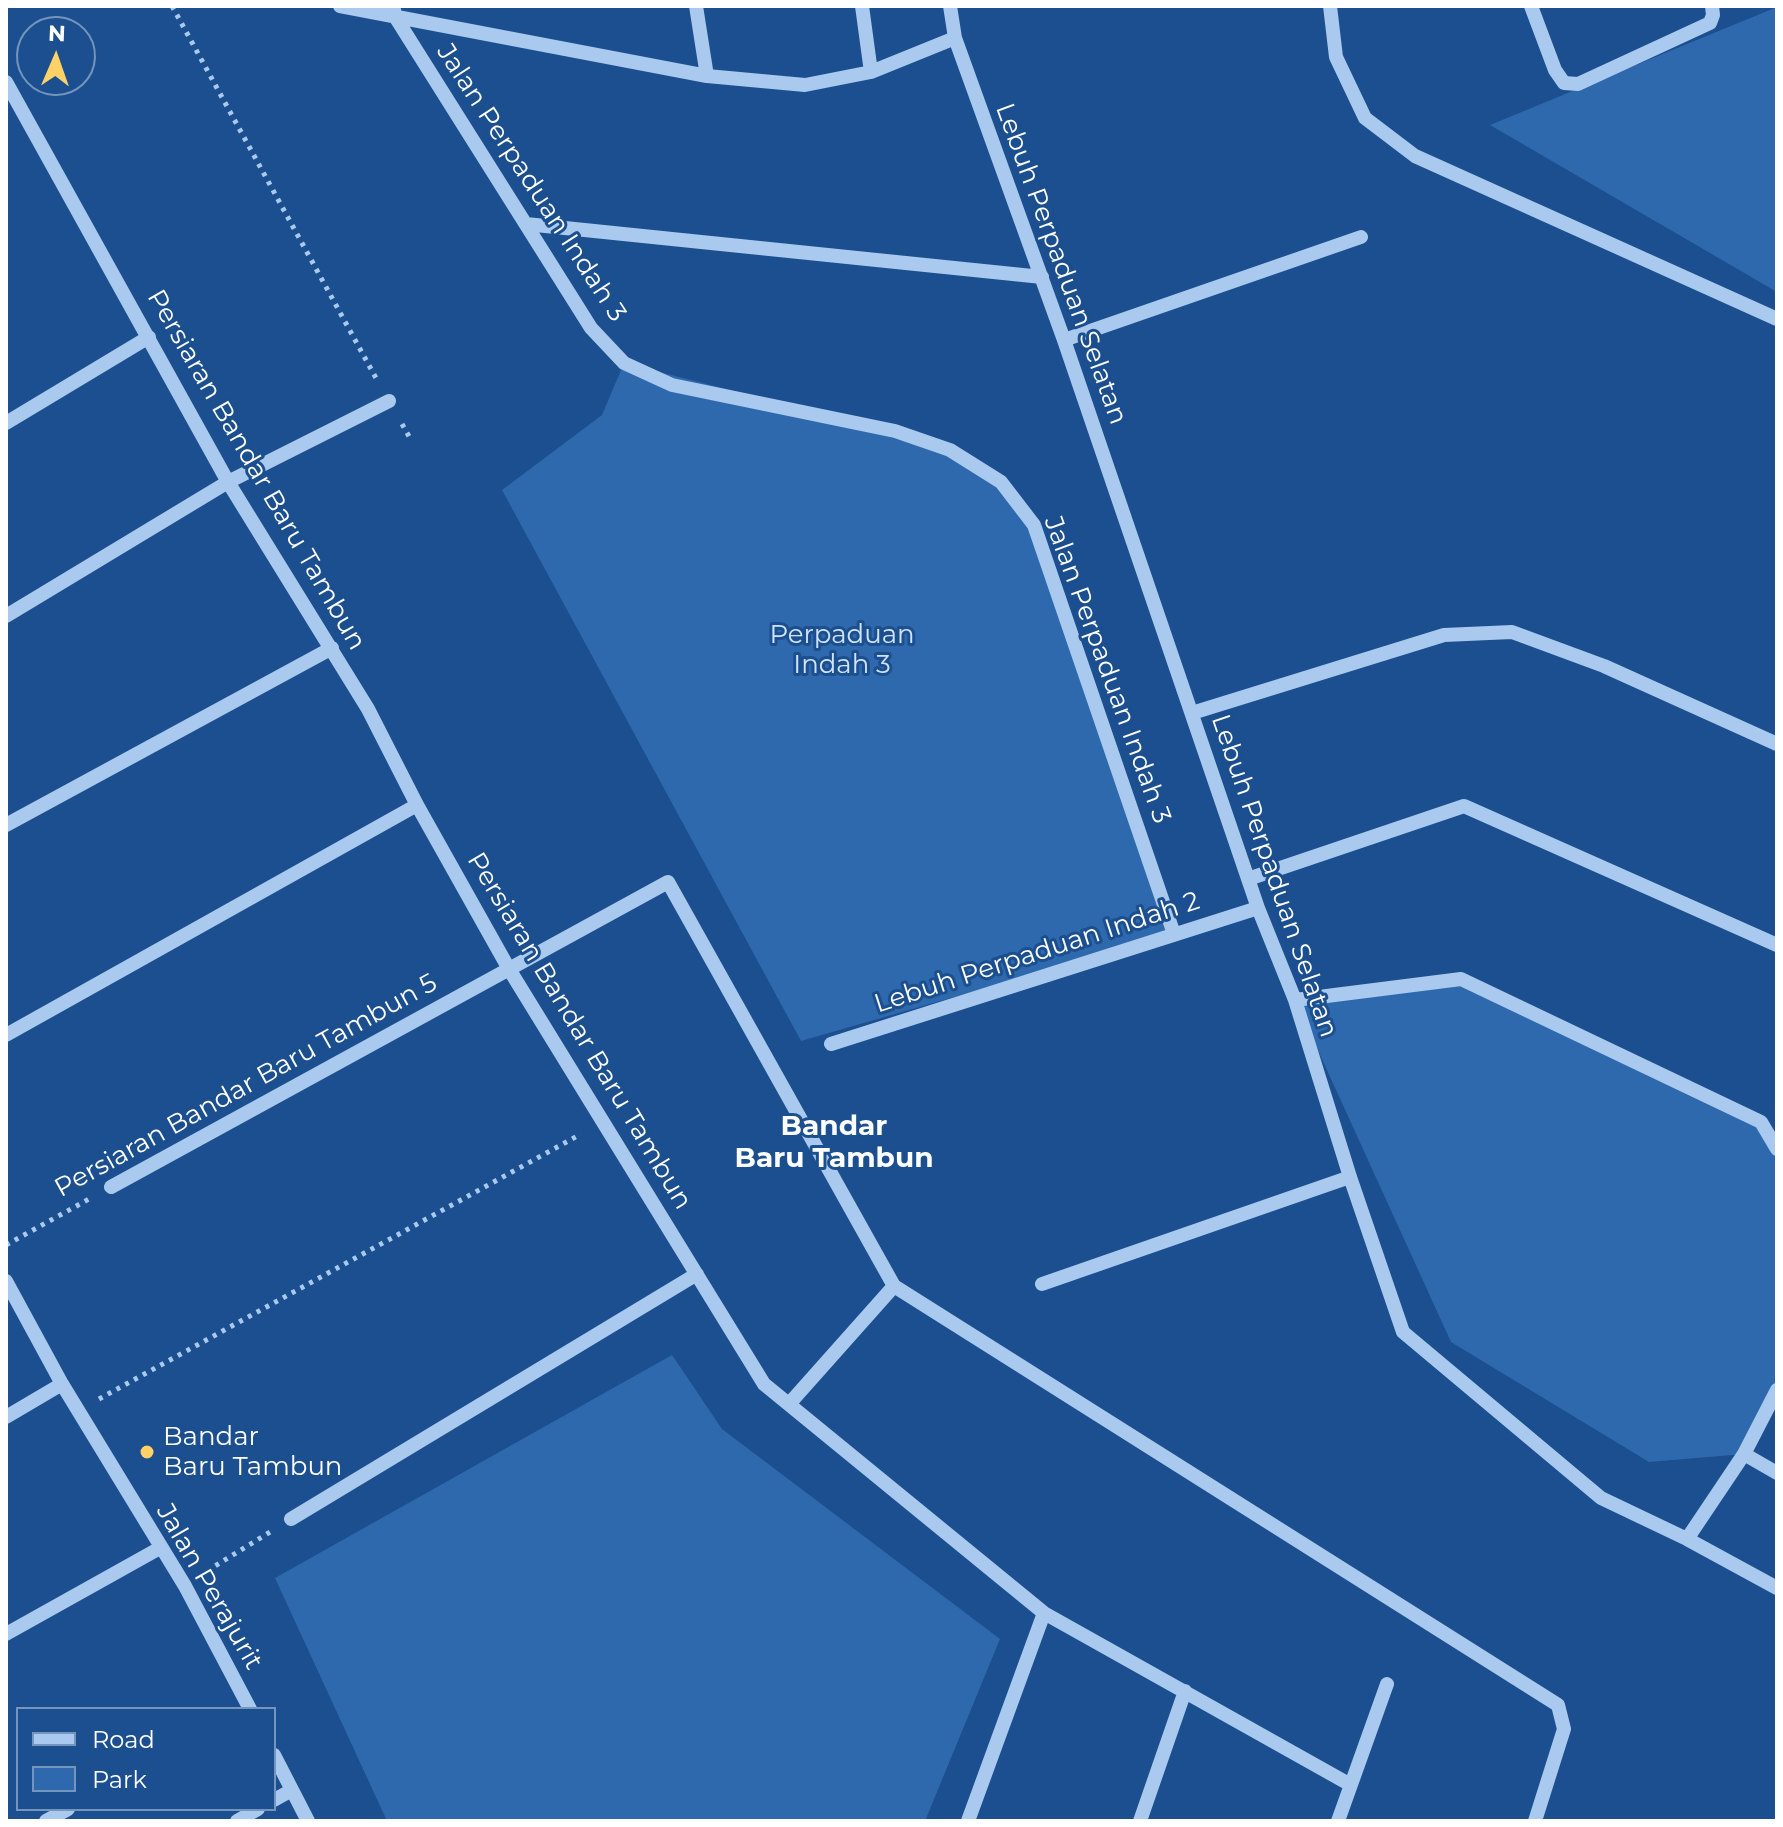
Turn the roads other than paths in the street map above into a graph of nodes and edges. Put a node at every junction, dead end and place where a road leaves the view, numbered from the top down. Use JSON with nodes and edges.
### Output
{"nodes":[{"id":1,"x":340,"y":6,"type":"edge"},
{"id":2,"x":696,"y":6,"type":"edge"},
{"id":3,"x":862,"y":6,"type":"edge"},
{"id":4,"x":950,"y":6,"type":"edge"},
{"id":5,"x":1330,"y":6,"type":"edge"},
{"id":6,"x":1531,"y":6,"type":"edge"},
{"id":7,"x":1712,"y":6,"type":"edge"},
{"id":8,"x":395,"y":12,"type":"edge"},
{"id":9,"x":955,"y":38,"type":"junction"},
{"id":10,"x":871,"y":72,"type":"junction"},
{"id":11,"x":707,"y":76,"type":"junction"},
{"id":12,"x":6,"y":82,"type":"edge"},
{"id":13,"x":526,"y":224,"type":"junction"},
{"id":14,"x":1361,"y":237,"type":"dead end"},
{"id":15,"x":1042,"y":277,"type":"junction"},
{"id":16,"x":1777,"y":319,"type":"edge"},
{"id":17,"x":149,"y":337,"type":"junction"},
{"id":18,"x":1064,"y":340,"type":"junction"},
{"id":19,"x":389,"y":401,"type":"road end"},
{"id":20,"x":6,"y":423,"type":"edge"},
{"id":21,"x":228,"y":482,"type":"junction"},
{"id":22,"x":6,"y":616,"type":"edge"},
{"id":23,"x":332,"y":648,"type":"junction"},
{"id":24,"x":1192,"y":713,"type":"junction"},
{"id":25,"x":1777,"y":744,"type":"edge"},
{"id":26,"x":417,"y":805,"type":"junction"},
{"id":27,"x":6,"y":825,"type":"edge"},
{"id":28,"x":1248,"y":879,"type":"junction"},
{"id":29,"x":1258,"y":908,"type":"junction"},
{"id":30,"x":1174,"y":934,"type":"junction"},
{"id":31,"x":1777,"y":945,"type":"edge"},
{"id":32,"x":509,"y":969,"type":"junction"},
{"id":33,"x":1295,"y":1000,"type":"junction"},
{"id":34,"x":6,"y":1035,"type":"edge"},
{"id":35,"x":831,"y":1044,"type":"dead end"},
{"id":36,"x":1777,"y":1149,"type":"edge"},
{"id":37,"x":1350,"y":1177,"type":"junction"},
{"id":38,"x":111,"y":1187,"type":"road end"},
{"id":39,"x":697,"y":1274,"type":"junction"},
{"id":40,"x":6,"y":1281,"type":"edge"},
{"id":41,"x":1042,"y":1284,"type":"dead end"},
{"id":42,"x":894,"y":1286,"type":"junction"},
{"id":43,"x":62,"y":1384,"type":"junction"},
{"id":44,"x":1777,"y":1390,"type":"edge"},
{"id":45,"x":789,"y":1404,"type":"junction"},
{"id":46,"x":6,"y":1417,"type":"edge"},
{"id":47,"x":1744,"y":1454,"type":"junction"},
{"id":48,"x":1777,"y":1473,"type":"edge"},
{"id":49,"x":291,"y":1519,"type":"road end"},
{"id":50,"x":1687,"y":1539,"type":"junction"},
{"id":51,"x":160,"y":1548,"type":"junction"},
{"id":52,"x":1777,"y":1588,"type":"edge"},
{"id":53,"x":1044,"y":1613,"type":"junction"},
{"id":54,"x":6,"y":1634,"type":"edge"},
{"id":55,"x":1387,"y":1684,"type":"dead end"},
{"id":56,"x":1185,"y":1691,"type":"junction"},
{"id":57,"x":248,"y":1707,"type":"edge"},
{"id":58,"x":276,"y":1759,"type":"edge"},
{"id":59,"x":1349,"y":1784,"type":"junction"},
{"id":60,"x":292,"y":1790,"type":"junction"},
{"id":61,"x":276,"y":1799,"type":"edge"},
{"id":62,"x":64,"y":1811,"type":"edge"},
{"id":63,"x":254,"y":1811,"type":"edge"},
{"id":64,"x":46,"y":1821,"type":"edge"},
{"id":65,"x":237,"y":1821,"type":"edge"},
{"id":66,"x":308,"y":1821,"type":"edge"},
{"id":67,"x":968,"y":1821,"type":"edge"},
{"id":68,"x":1140,"y":1821,"type":"edge"},
{"id":69,"x":1338,"y":1821,"type":"edge"},
{"id":70,"x":1535,"y":1821,"type":"edge"}],
"edges":[{"from":1,"to":8,"type":"street"},
{"from":2,"to":11,"type":"street"},
{"from":3,"to":10,"type":"street"},
{"from":4,"to":9,"type":"street","name":"Lebuh Perpaduan Selatan"},
{"from":5,"to":16,"type":"street"},
{"from":6,"to":7,"type":"street"},
{"from":8,"to":11,"type":"street"},
{"from":8,"to":13,"type":"street","name":"Jalan Perpaduan Indah 3"},
{"from":9,"to":10,"type":"street"},
{"from":9,"to":15,"type":"street","name":"Lebuh Perpaduan Selatan"},
{"from":10,"to":11,"type":"street"},
{"from":12,"to":17,"type":"street","name":"Persiaran Bandar Baru Tambun"},
{"from":13,"to":15,"type":"street"},
{"from":13,"to":30,"type":"street","name":"Jalan Perpaduan Indah 3"},
{"from":14,"to":18,"type":"street"},
{"from":15,"to":18,"type":"street","name":"Lebuh Perpaduan Selatan"},
{"from":17,"to":20,"type":"street"},
{"from":17,"to":21,"type":"street","name":"Persiaran Bandar Baru Tambun"},
{"from":18,"to":24,"type":"street","name":"Lebuh Perpaduan Selatan"},
{"from":19,"to":21,"type":"street"},
{"from":21,"to":22,"type":"street"},
{"from":21,"to":23,"type":"street","name":"Persiaran Bandar Baru Tambun"},
{"from":23,"to":26,"type":"street","name":"Persiaran Bandar Baru Tambun"},
{"from":23,"to":27,"type":"street"},
{"from":24,"to":25,"type":"street"},
{"from":24,"to":28,"type":"street","name":"Lebuh Perpaduan Selatan"},
{"from":26,"to":32,"type":"street","name":"Persiaran Bandar Baru Tambun"},
{"from":26,"to":34,"type":"street"},
{"from":28,"to":29,"type":"street","name":"Lebuh Perpaduan Selatan"},
{"from":28,"to":31,"type":"street"},
{"from":29,"to":30,"type":"street","name":"Lebuh Perpaduan Indah 2"},
{"from":29,"to":33,"type":"street","name":"Lebuh Perpaduan Selatan"},
{"from":30,"to":35,"type":"street","name":"Lebuh Perpaduan Indah 2"},
{"from":32,"to":38,"type":"street","name":"Persiaran Bandar Baru Tambun 5"},
{"from":32,"to":39,"type":"street","name":"Persiaran Bandar Baru Tambun"},
{"from":32,"to":42,"type":"street","name":"Persiaran Bandar Baru Tambun 5"},
{"from":33,"to":36,"type":"street"},
{"from":33,"to":37,"type":"street","name":"Lebuh Perpaduan Selatan"},
{"from":37,"to":41,"type":"street"},
{"from":37,"to":50,"type":"street","name":"Lebuh Perpaduan Selatan"},
{"from":39,"to":45,"type":"street","name":"Persiaran Bandar Baru Tambun"},
{"from":39,"to":49,"type":"street"},
{"from":40,"to":43,"type":"street","name":"Jalan Perajurit"},
{"from":42,"to":45,"type":"street"},
{"from":42,"to":70,"type":"street"},
{"from":43,"to":46,"type":"street"},
{"from":43,"to":51,"type":"street","name":"Jalan Perajurit"},
{"from":44,"to":47,"type":"street"},
{"from":45,"to":53,"type":"street","name":"Persiaran Bandar Baru Tambun"},
{"from":47,"to":48,"type":"street"},
{"from":47,"to":50,"type":"street"},
{"from":50,"to":52,"type":"street","name":"Lebuh Perpaduan Selatan"},
{"from":51,"to":54,"type":"street"},
{"from":51,"to":57,"type":"street","name":"Jalan Perajurit"},
{"from":53,"to":56,"type":"street","name":"Persiaran Bandar Baru Tambun"},
{"from":53,"to":67,"type":"street"},
{"from":55,"to":59,"type":"street"},
{"from":56,"to":59,"type":"street","name":"Persiaran Bandar Baru Tambun"},
{"from":56,"to":68,"type":"street"},
{"from":58,"to":60,"type":"street"},
{"from":59,"to":69,"type":"street"},
{"from":60,"to":61,"type":"street"},
{"from":60,"to":66,"type":"street"},
{"from":62,"to":64,"type":"street"},
{"from":63,"to":65,"type":"street"}]}
